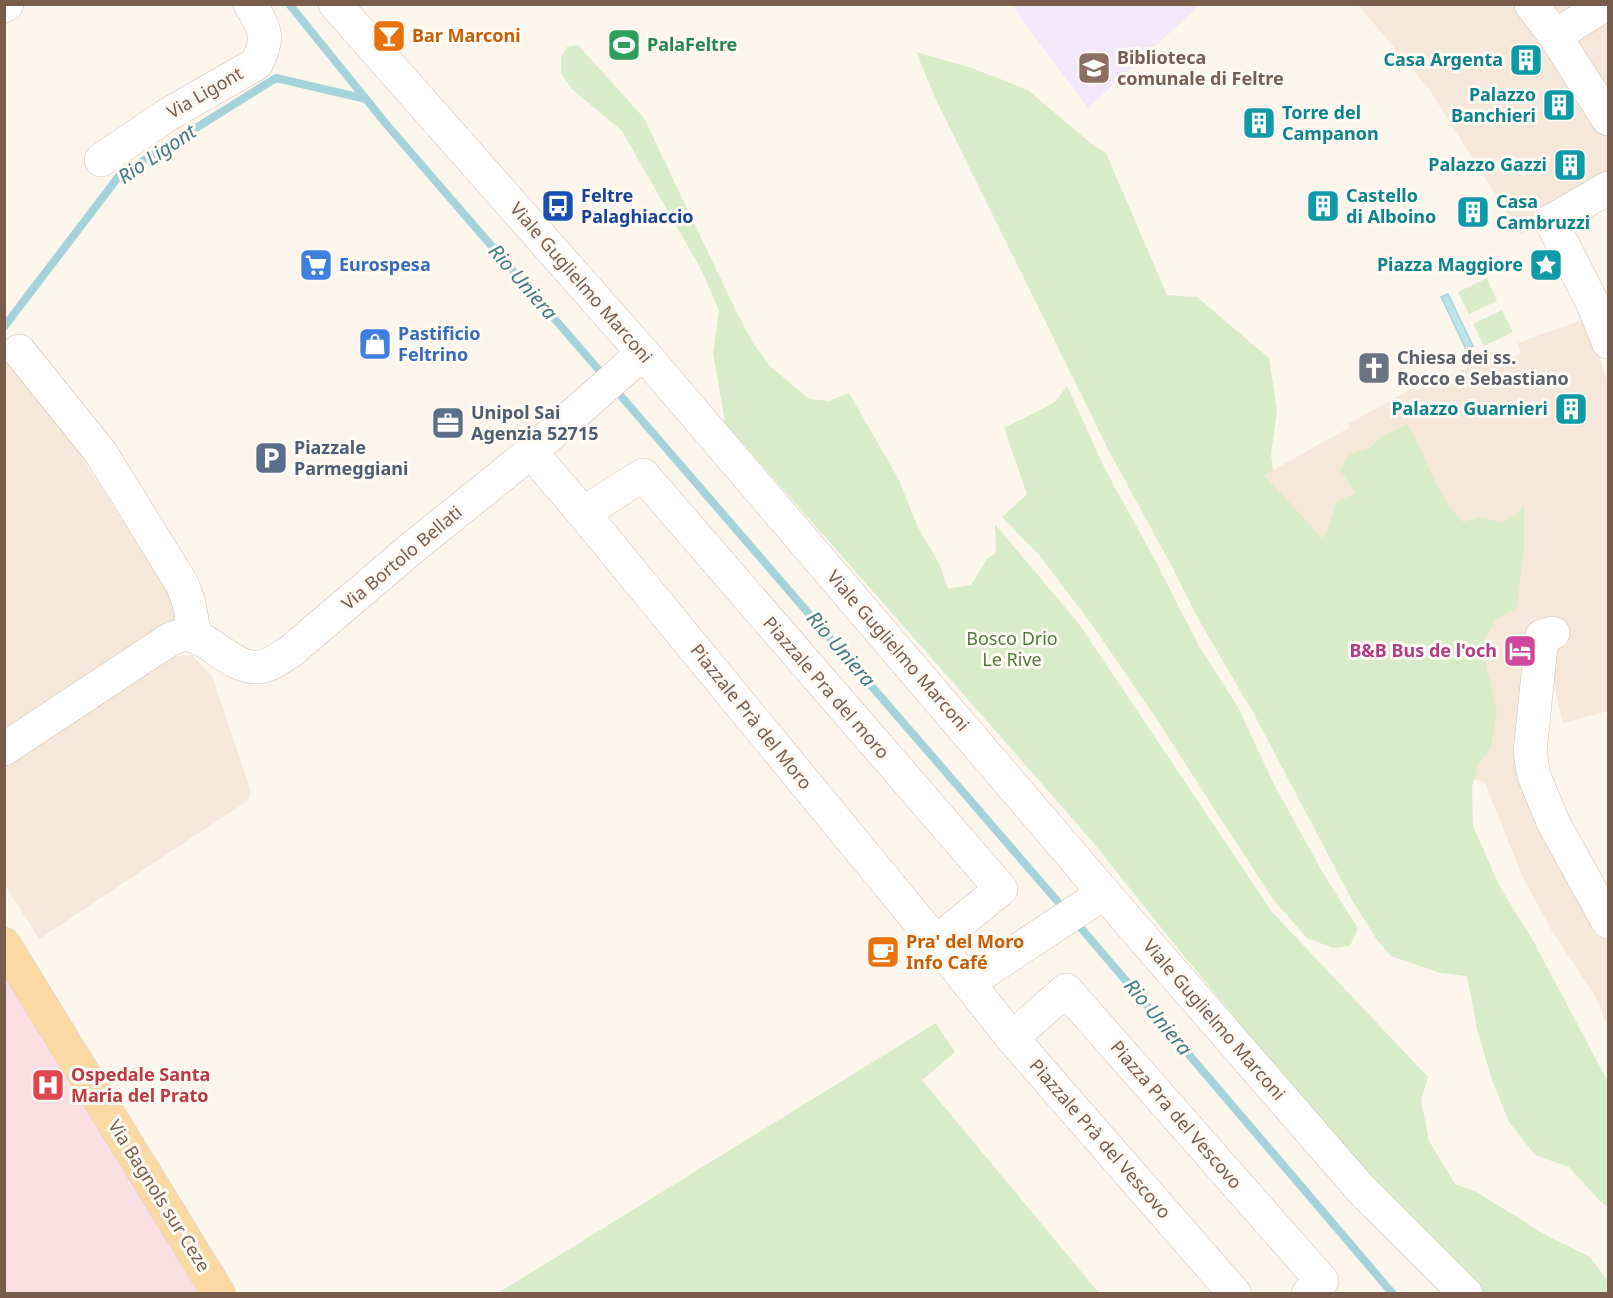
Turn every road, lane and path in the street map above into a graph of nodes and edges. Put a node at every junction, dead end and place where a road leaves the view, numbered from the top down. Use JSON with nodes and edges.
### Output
{"nodes":[{"id":1,"x":250,"y":4,"type":"edge"},
{"id":2,"x":335,"y":4,"type":"edge"},
{"id":3,"x":1531,"y":4,"type":"edge"},
{"id":4,"x":1606,"y":4,"type":"edge"},
{"id":5,"x":1555,"y":36,"type":"junction"},
{"id":6,"x":1608,"y":119,"type":"edge"},
{"id":7,"x":101,"y":160,"type":"dead end"},
{"id":8,"x":1608,"y":188,"type":"edge"},
{"id":9,"x":1608,"y":340,"type":"edge"},
{"id":10,"x":19,"y":351,"type":"dead end"},
{"id":11,"x":634,"y":361,"type":"junction"},
{"id":12,"x":531,"y":453,"type":"junction"},
{"id":13,"x":584,"y":513,"type":"junction"},
{"id":14,"x":1554,"y":633,"type":"dead end"},
{"id":15,"x":195,"y":637,"type":"junction"},
{"id":16,"x":4,"y":749,"type":"edge"},
{"id":17,"x":1095,"y":899,"type":"junction"},
{"id":18,"x":1608,"y":922,"type":"edge"},
{"id":19,"x":936,"y":942,"type":"junction"},
{"id":20,"x":4,"y":945,"type":"edge"},
{"id":21,"x":968,"y":983,"type":"junction"},
{"id":22,"x":1012,"y":1038,"type":"junction"},
{"id":23,"x":219,"y":1293,"type":"edge"},
{"id":24,"x":1235,"y":1293,"type":"edge"},
{"id":25,"x":1308,"y":1293,"type":"edge"},
{"id":26,"x":1466,"y":1293,"type":"edge"}],
"edges":[{"from":1,"to":7,"type":"street","name":"Via Ligont"},
{"from":2,"to":11,"type":"street","name":"Viale Guglielmo Marconi"},
{"from":3,"to":5,"type":"street"},
{"from":4,"to":5,"type":"street"},
{"from":5,"to":6,"type":"street"},
{"from":8,"to":9,"type":"street"},
{"from":10,"to":15,"type":"street"},
{"from":11,"to":12,"type":"street","name":"Via Bortolo Bellati"},
{"from":11,"to":17,"type":"street","name":"Viale Guglielmo Marconi"},
{"from":12,"to":13,"type":"street","name":"Piazzale Prà del Moro"},
{"from":12,"to":15,"type":"street","name":"Via Bortolo Bellati"},
{"from":13,"to":19,"type":"street","name":"Piazzale Prà del Moro"},
{"from":13,"to":19,"type":"street","name":"Piazzale Pra del moro"},
{"from":14,"to":18,"type":"street"},
{"from":15,"to":16,"type":"street"},
{"from":17,"to":21,"type":"street"},
{"from":17,"to":26,"type":"street","name":"Viale Guglielmo Marconi"},
{"from":19,"to":21,"type":"street","name":"Piazzale Prà del Moro"},
{"from":20,"to":23,"type":"main road","name":"Via Bagnols sur Ceze"},
{"from":21,"to":22,"type":"street","name":"Piazzale Prà del Vescovo"},
{"from":22,"to":24,"type":"street","name":"Piazzale Prà del Vescovo"},
{"from":22,"to":25,"type":"street","name":"Piazza Pra del Vescovo"}]}
